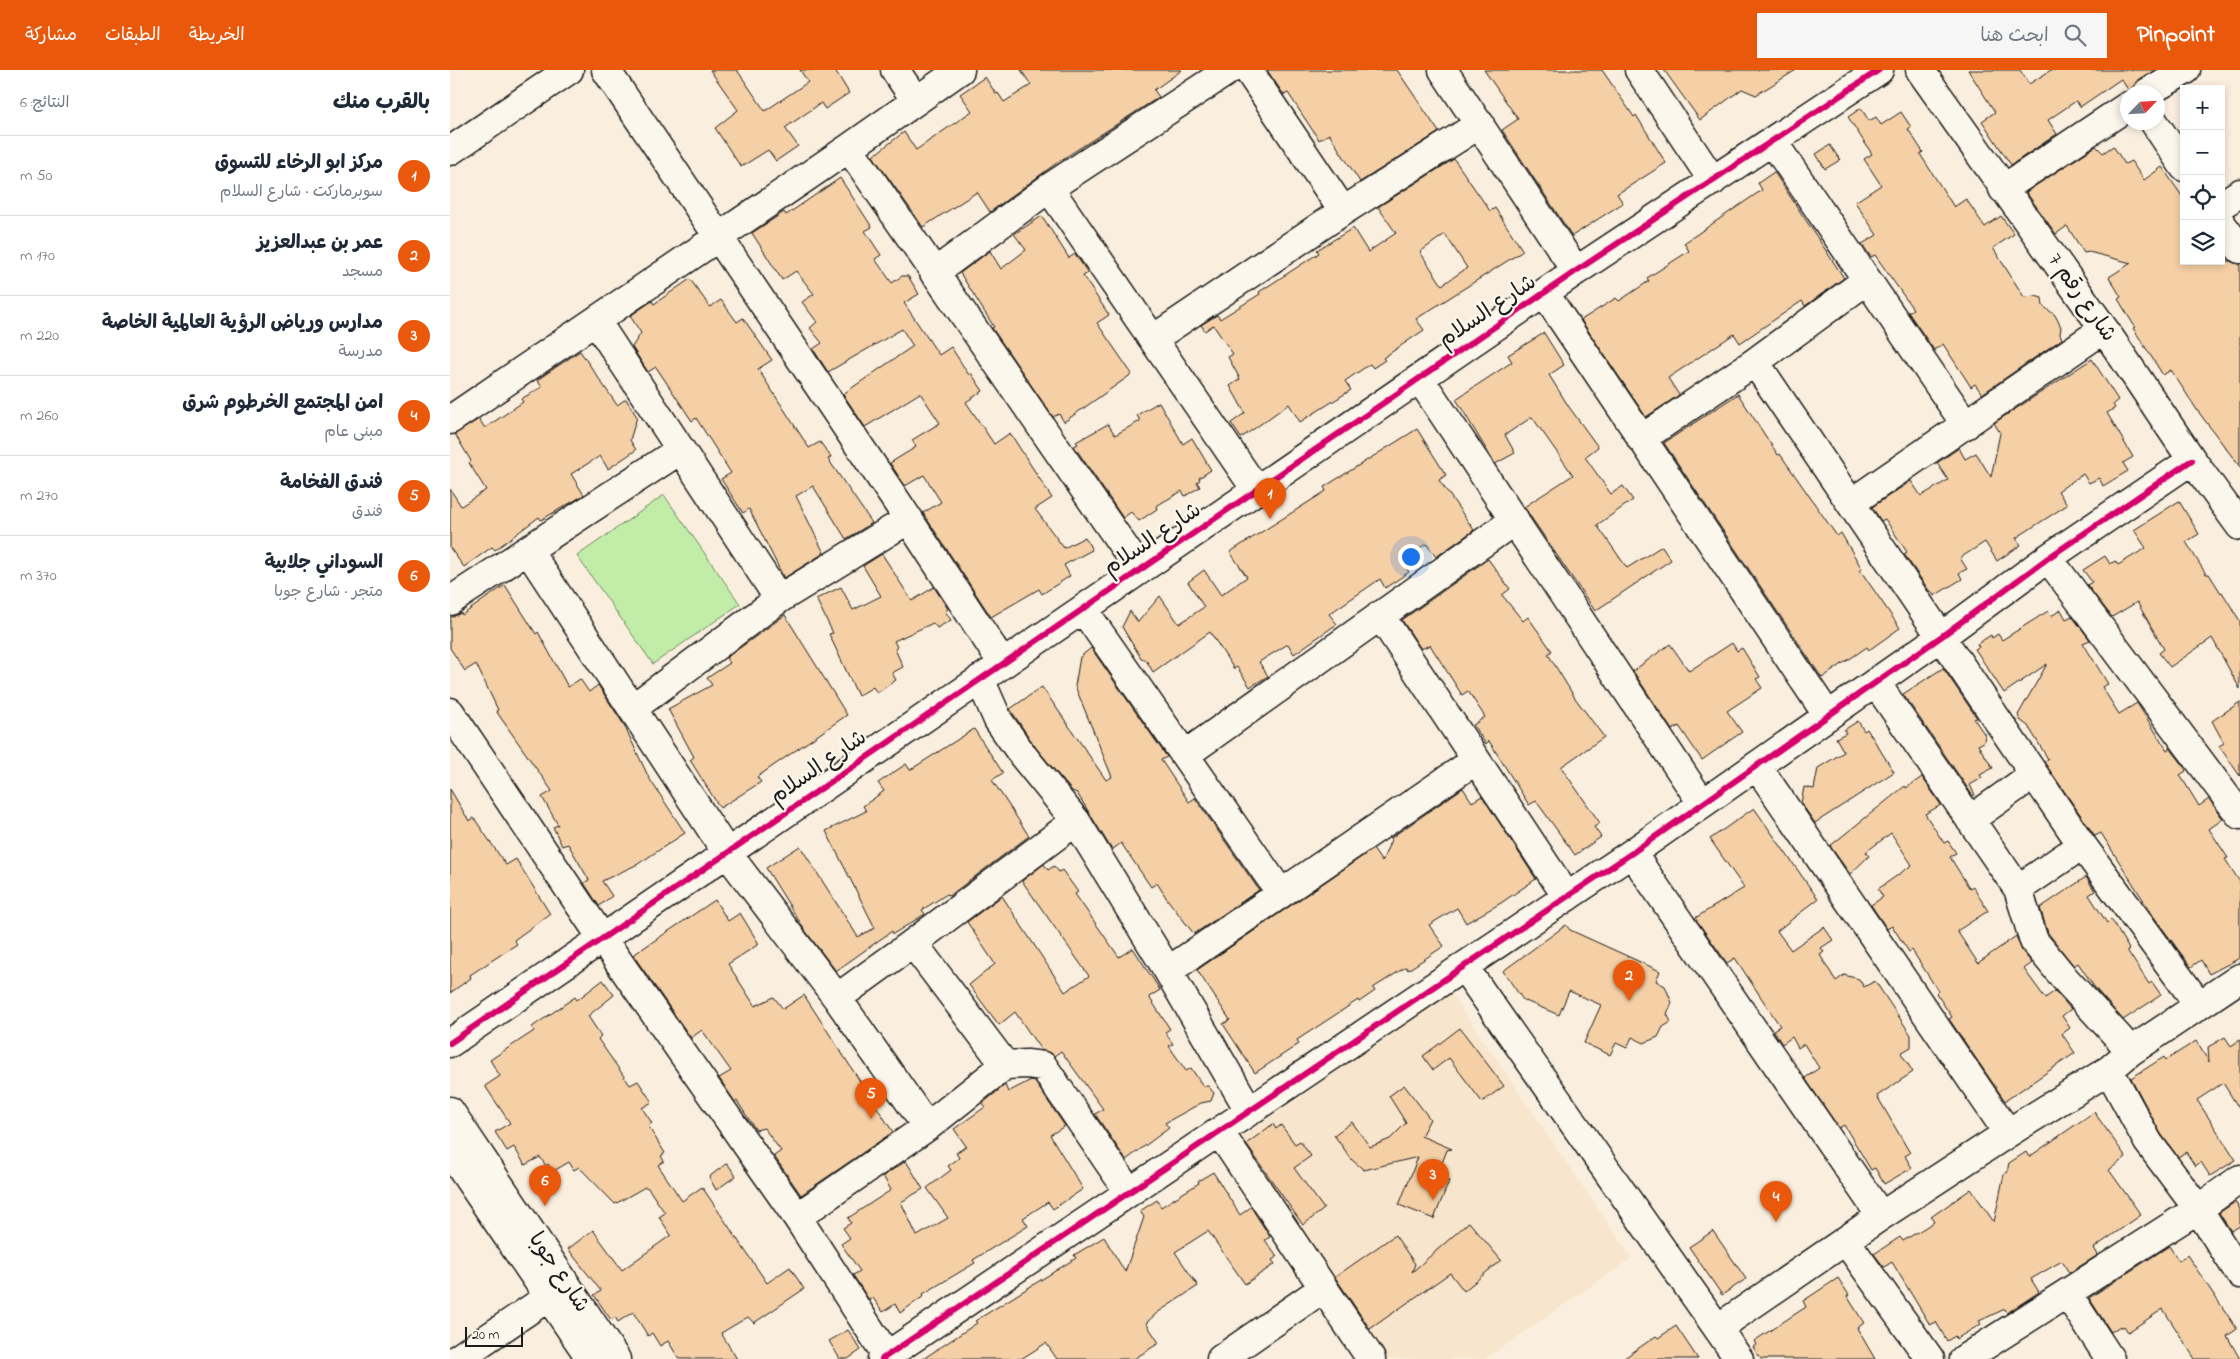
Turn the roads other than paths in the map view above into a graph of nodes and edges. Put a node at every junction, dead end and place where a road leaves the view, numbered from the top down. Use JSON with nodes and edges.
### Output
{"nodes":[{"id":1,"x":569,"y":70,"type":"edge"},
{"id":2,"x":606,"y":70,"type":"edge"},
{"id":3,"x":895,"y":70,"type":"edge"},
{"id":4,"x":960,"y":70,"type":"edge"},
{"id":5,"x":1228,"y":70,"type":"edge"},
{"id":6,"x":1248,"y":70,"type":"edge"},
{"id":7,"x":1443,"y":70,"type":"edge"},
{"id":8,"x":1639,"y":70,"type":"edge"},
{"id":9,"x":1880,"y":70,"type":"edge"},
{"id":10,"x":1920,"y":70,"type":"edge"},
{"id":11,"x":2186,"y":70,"type":"edge"},
{"id":12,"x":2160,"y":85,"type":"edge"},
{"id":13,"x":916,"y":101,"type":"junction"},
{"id":14,"x":2120,"y":111,"type":"edge"},
{"id":15,"x":1480,"y":124,"type":"junction"},
{"id":16,"x":2159,"y":130,"type":"edge"},
{"id":17,"x":1773,"y":142,"type":"junction"},
{"id":18,"x":849,"y":148,"type":"junction"},
{"id":19,"x":450,"y":151,"type":"edge"},
{"id":20,"x":2180,"y":161,"type":"edge"},
{"id":21,"x":1713,"y":182,"type":"junction"},
{"id":22,"x":1049,"y":188,"type":"junction"},
{"id":23,"x":2003,"y":190,"type":"junction"},
{"id":24,"x":2240,"y":192,"type":"edge"},
{"id":25,"x":2225,"y":202,"type":"edge"},
{"id":26,"x":1343,"y":211,"type":"junction"},
{"id":27,"x":2225,"y":228,"type":"edge"},
{"id":28,"x":719,"y":237,"type":"junction"},
{"id":29,"x":2240,"y":249,"type":"edge"},
{"id":30,"x":1576,"y":271,"type":"junction"},
{"id":31,"x":934,"y":273,"type":"junction"},
{"id":32,"x":1867,"y":280,"type":"junction"},
{"id":33,"x":1544,"y":294,"type":"junction"},
{"id":34,"x":596,"y":321,"type":"junction"},
{"id":35,"x":2104,"y":329,"type":"junction"},
{"id":36,"x":1154,"y":339,"type":"junction"},
{"id":37,"x":1755,"y":362,"type":"junction"},
{"id":38,"x":1420,"y":379,"type":"junction"},
{"id":39,"x":450,"y":420,"type":"edge"},
{"id":40,"x":1966,"y":425,"type":"junction"},
{"id":41,"x":1641,"y":440,"type":"junction"},
{"id":42,"x":680,"y":450,"type":"junction"},
{"id":43,"x":2192,"y":460,"type":"junction"},
{"id":44,"x":1257,"y":491,"type":"junction"},
{"id":45,"x":1851,"y":503,"type":"junction"},
{"id":46,"x":909,"y":520,"type":"junction"},
{"id":47,"x":1515,"y":520,"type":"junction"},
{"id":48,"x":2240,"y":526,"type":"edge"},
{"id":49,"x":528,"y":550,"type":"junction"},
{"id":50,"x":2048,"y":558,"type":"junction"},
{"id":51,"x":1140,"y":570,"type":"junction"},
{"id":52,"x":779,"y":600,"type":"junction"},
{"id":53,"x":450,"y":601,"type":"edge"},
{"id":54,"x":1083,"y":609,"type":"junction"},
{"id":55,"x":1380,"y":615,"type":"junction"},
{"id":56,"x":1942,"y":636,"type":"junction"},
{"id":57,"x":1003,"y":664,"type":"junction"},
{"id":58,"x":980,"y":679,"type":"junction"},
{"id":59,"x":1876,"y":683,"type":"junction"},
{"id":60,"x":633,"y":708,"type":"junction"},
{"id":61,"x":450,"y":712,"type":"edge"},
{"id":62,"x":1828,"y":716,"type":"junction"},
{"id":63,"x":1186,"y":754,"type":"junction"},
{"id":64,"x":1476,"y":760,"type":"junction"},
{"id":65,"x":1757,"y":766,"type":"junction"},
{"id":66,"x":2034,"y":774,"type":"junction"},
{"id":67,"x":1702,"y":803,"type":"junction"},
{"id":68,"x":2240,"y":815,"type":"edge"},
{"id":69,"x":1970,"y":820,"type":"junction"},
{"id":70,"x":1076,"y":821,"type":"junction"},
{"id":71,"x":2082,"y":845,"type":"junction"},
{"id":72,"x":727,"y":853,"type":"junction"},
{"id":73,"x":1632,"y":853,"type":"junction"},
{"id":74,"x":2018,"y":889,"type":"junction"},
{"id":75,"x":1280,"y":892,"type":"junction"},
{"id":76,"x":1567,"y":897,"type":"junction"},
{"id":77,"x":602,"y":938,"type":"junction"},
{"id":78,"x":913,"y":944,"type":"junction"},
{"id":79,"x":1464,"y":967,"type":"junction"},
{"id":80,"x":1168,"y":971,"type":"junction"},
{"id":81,"x":2240,"y":978,"type":"edge"},
{"id":82,"x":837,"y":998,"type":"junction"},
{"id":83,"x":2200,"y":1005,"type":"junction"},
{"id":84,"x":450,"y":1043,"type":"edge"},
{"id":85,"x":2131,"y":1051,"type":"junction"},
{"id":86,"x":1005,"y":1066,"type":"junction"},
{"id":87,"x":2109,"y":1070,"type":"junction"},
{"id":88,"x":1249,"y":1110,"type":"junction"},
{"id":89,"x":450,"y":1111,"type":"edge"},
{"id":90,"x":928,"y":1127,"type":"junction"},
{"id":91,"x":1220,"y":1133,"type":"junction"},
{"id":92,"x":2008,"y":1133,"type":"junction"},
{"id":93,"x":450,"y":1152,"type":"edge"},
{"id":94,"x":2240,"y":1179,"type":"edge"},
{"id":95,"x":1129,"y":1192,"type":"junction"},
{"id":96,"x":2198,"y":1209,"type":"junction"},
{"id":97,"x":1881,"y":1216,"type":"junction"},
{"id":98,"x":797,"y":1217,"type":"junction"},
{"id":99,"x":1846,"y":1241,"type":"junction"},
{"id":100,"x":2240,"y":1274,"type":"edge"},
{"id":101,"x":1322,"y":1289,"type":"junction"},
{"id":102,"x":557,"y":1291,"type":"junction"},
{"id":103,"x":2067,"y":1293,"type":"junction"},
{"id":104,"x":1718,"y":1328,"type":"junction"},
{"id":105,"x":886,"y":1358,"type":"edge"},
{"id":106,"x":457,"y":1359,"type":"edge"},
{"id":107,"x":591,"y":1359,"type":"edge"},
{"id":108,"x":616,"y":1359,"type":"edge"},
{"id":109,"x":1222,"y":1359,"type":"edge"},
{"id":110,"x":1371,"y":1359,"type":"edge"},
{"id":111,"x":1740,"y":1359,"type":"edge"},
{"id":112,"x":1930,"y":1359,"type":"edge"},
{"id":113,"x":1964,"y":1359,"type":"edge"},
{"id":114,"x":2110,"y":1359,"type":"edge"}],
"edges":[{"from":1,"to":19,"type":"street"},
{"from":2,"to":28,"type":"street"},
{"from":3,"to":13,"type":"street"},
{"from":4,"to":13,"type":"street"},
{"from":5,"to":22,"type":"street"},
{"from":6,"to":26,"type":"street"},
{"from":7,"to":15,"type":"street"},
{"from":8,"to":21,"type":"street"},
{"from":9,"to":17,"type":"street","name":"شارع السلام"},
{"from":10,"to":23,"type":"street","name":"شارع رقم 7"},
{"from":11,"to":12,"type":"street"},
{"from":13,"to":18,"type":"street"},
{"from":14,"to":23,"type":"street"},
{"from":15,"to":26,"type":"street"},
{"from":15,"to":30,"type":"street"},
{"from":16,"to":20,"type":"street"},
{"from":17,"to":21,"type":"street","name":"شارع السلام"},
{"from":17,"to":32,"type":"street"},
{"from":18,"to":28,"type":"street"},
{"from":18,"to":31,"type":"street"},
{"from":21,"to":30,"type":"street","name":"شارع السلام"},
{"from":22,"to":31,"type":"street"},
{"from":22,"to":36,"type":"street"},
{"from":23,"to":35,"type":"street","name":"شارع رقم 7"},
{"from":24,"to":25,"type":"street"},
{"from":26,"to":36,"type":"street"},
{"from":27,"to":29,"type":"street"},
{"from":28,"to":34,"type":"street"},
{"from":28,"to":46,"type":"street"},
{"from":30,"to":33,"type":"street","name":"شارع السلام"},
{"from":31,"to":51,"type":"street"},
{"from":32,"to":37,"type":"street"},
{"from":32,"to":40,"type":"street"},
{"from":33,"to":38,"type":"street","name":"شارع السلام"},
{"from":33,"to":41,"type":"street"},
{"from":34,"to":39,"type":"street"},
{"from":34,"to":42,"type":"street"},
{"from":35,"to":40,"type":"street"},
{"from":35,"to":43,"type":"street","name":"شارع رقم 7"},
{"from":36,"to":44,"type":"street"},
{"from":37,"to":41,"type":"street"},
{"from":37,"to":45,"type":"street"},
{"from":38,"to":44,"type":"street","name":"شارع السلام"},
{"from":38,"to":47,"type":"street"},
{"from":40,"to":45,"type":"street"},
{"from":41,"to":62,"type":"street"},
{"from":42,"to":49,"type":"street"},
{"from":42,"to":52,"type":"street"},
{"from":43,"to":48,"type":"street","name":"شارع رقم 7"},
{"from":43,"to":50,"type":"street"},
{"from":44,"to":51,"type":"street","name":"شارع السلام"},
{"from":45,"to":56,"type":"street"},
{"from":46,"to":52,"type":"street"},
{"from":46,"to":57,"type":"street"},
{"from":47,"to":55,"type":"street"},
{"from":47,"to":67,"type":"street"},
{"from":49,"to":53,"type":"street"},
{"from":49,"to":60,"type":"street"},
{"from":50,"to":56,"type":"street"},
{"from":50,"to":68,"type":"street"},
{"from":51,"to":54,"type":"street","name":"شارع السلام"},
{"from":52,"to":60,"type":"street"},
{"from":54,"to":57,"type":"street","name":"شارع السلام"},
{"from":54,"to":63,"type":"street"},
{"from":55,"to":63,"type":"street"},
{"from":55,"to":64,"type":"street"},
{"from":56,"to":59,"type":"street"},
{"from":56,"to":66,"type":"street"},
{"from":57,"to":58,"type":"street","name":"شارع السلام"},
{"from":58,"to":70,"type":"street"},
{"from":58,"to":72,"type":"street","name":"شارع السلام"},
{"from":59,"to":62,"type":"street"},
{"from":59,"to":69,"type":"street"},
{"from":60,"to":72,"type":"street"},
{"from":61,"to":77,"type":"street"},
{"from":62,"to":65,"type":"street"},
{"from":63,"to":75,"type":"street"},
{"from":64,"to":75,"type":"street"},
{"from":64,"to":76,"type":"street"},
{"from":65,"to":67,"type":"street"},
{"from":65,"to":92,"type":"street"},
{"from":66,"to":69,"type":"street"},
{"from":66,"to":71,"type":"street"},
{"from":67,"to":73,"type":"street"},
{"from":69,"to":74,"type":"street"},
{"from":70,"to":78,"type":"street"},
{"from":70,"to":80,"type":"street"},
{"from":71,"to":74,"type":"street"},
{"from":71,"to":83,"type":"street"},
{"from":72,"to":77,"type":"street","name":"شارع السلام"},
{"from":72,"to":82,"type":"street"},
{"from":73,"to":76,"type":"street"},
{"from":73,"to":97,"type":"street"},
{"from":74,"to":85,"type":"street"},
{"from":75,"to":80,"type":"street"},
{"from":76,"to":79,"type":"street"},
{"from":77,"to":84,"type":"street","name":"شارع السلام"},
{"from":77,"to":98,"type":"street"},
{"from":78,"to":82,"type":"street"},
{"from":78,"to":86,"type":"street"},
{"from":79,"to":88,"type":"street"},
{"from":79,"to":104,"type":"street"},
{"from":80,"to":88,"type":"street"},
{"from":81,"to":83,"type":"street"},
{"from":82,"to":90,"type":"street"},
{"from":83,"to":85,"type":"street"},
{"from":85,"to":87,"type":"street"},
{"from":86,"to":90,"type":"street"},
{"from":86,"to":95,"type":"street"},
{"from":87,"to":92,"type":"street"},
{"from":87,"to":96,"type":"street"},
{"from":88,"to":91,"type":"street"},
{"from":89,"to":102,"type":"street","name":"شارع جوبا"},
{"from":90,"to":98,"type":"street"},
{"from":91,"to":95,"type":"street"},
{"from":91,"to":101,"type":"street"},
{"from":92,"to":97,"type":"street"},
{"from":93,"to":102,"type":"street","name":"شارع جوبا"},
{"from":94,"to":96,"type":"street"},
{"from":95,"to":105,"type":"street"},
{"from":96,"to":100,"type":"street"},
{"from":96,"to":103,"type":"street"},
{"from":97,"to":99,"type":"street"},
{"from":98,"to":105,"type":"street"},
{"from":99,"to":104,"type":"street"},
{"from":99,"to":112,"type":"street"},
{"from":101,"to":109,"type":"street"},
{"from":101,"to":110,"type":"street"},
{"from":102,"to":106,"type":"street"},
{"from":102,"to":107,"type":"street","name":"شارع جوبا"},
{"from":102,"to":108,"type":"street","name":"شارع جوبا"},
{"from":103,"to":113,"type":"street"},
{"from":103,"to":114,"type":"street"},
{"from":104,"to":111,"type":"street"}]}
